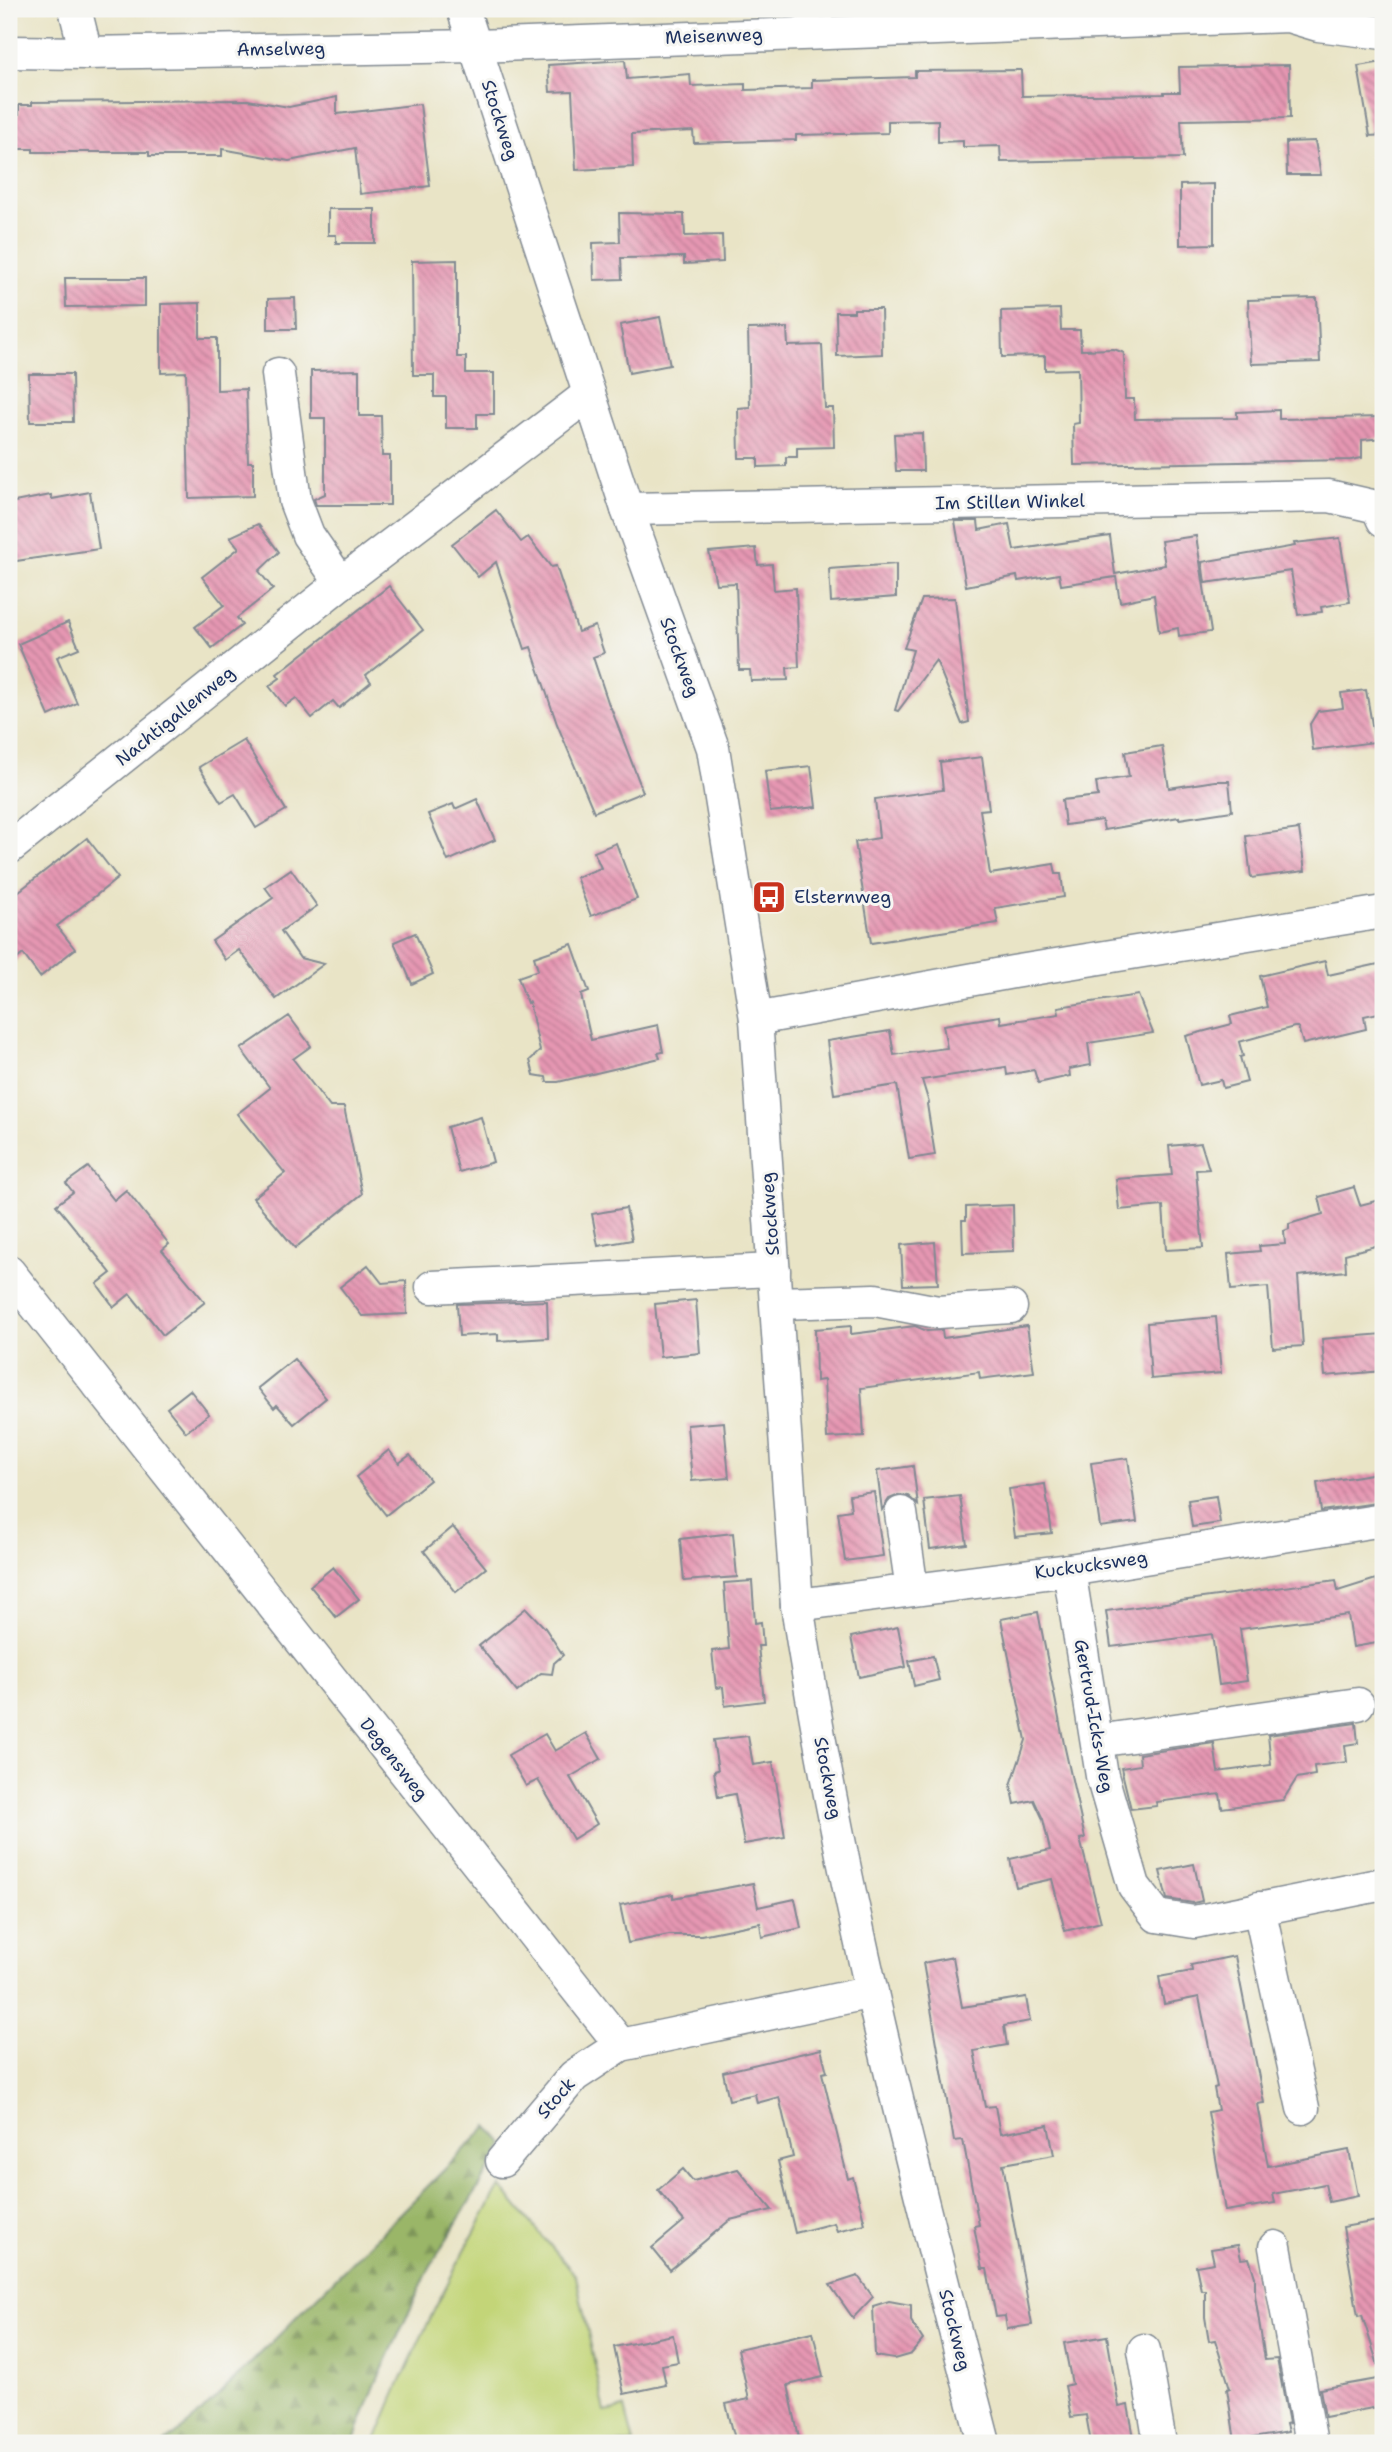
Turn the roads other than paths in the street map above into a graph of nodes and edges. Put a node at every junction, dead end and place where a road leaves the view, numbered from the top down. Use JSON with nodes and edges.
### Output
{"nodes":[{"id":1,"x":75,"y":9,"type":"edge"},
{"id":2,"x":463,"y":9,"type":"edge"},
{"id":3,"x":1086,"y":15,"type":"edge"},
{"id":4,"x":1383,"y":33,"type":"edge"},
{"id":5,"x":476,"y":46,"type":"junction"},
{"id":6,"x":9,"y":52,"type":"edge"},
{"id":7,"x":86,"y":53,"type":"junction"},
{"id":8,"x":278,"y":374,"type":"dead end"},
{"id":9,"x":589,"y":394,"type":"junction"},
{"id":10,"x":627,"y":509,"type":"junction"},
{"id":11,"x":1383,"y":520,"type":"edge"},
{"id":12,"x":341,"y":583,"type":"junction"},
{"id":13,"x":9,"y":848,"type":"edge"},
{"id":14,"x":1383,"y":912,"type":"edge"},
{"id":15,"x":756,"y":1019,"type":"junction"},
{"id":16,"x":774,"y":1270,"type":"junction"},
{"id":17,"x":9,"y":1272,"type":"edge"},
{"id":18,"x":432,"y":1287,"type":"dead end"},
{"id":19,"x":777,"y":1303,"type":"junction"},
{"id":20,"x":1011,"y":1307,"type":"dead end"},
{"id":21,"x":901,"y":1513,"type":"dead end"},
{"id":22,"x":1383,"y":1520,"type":"edge"},
{"id":23,"x":1069,"y":1570,"type":"junction"},
{"id":24,"x":912,"y":1590,"type":"junction"},
{"id":25,"x":797,"y":1605,"type":"junction"},
{"id":26,"x":1358,"y":1704,"type":"dead end"},
{"id":27,"x":1097,"y":1741,"type":"junction"},
{"id":28,"x":1383,"y":1884,"type":"edge"},
{"id":29,"x":1259,"y":1909,"type":"junction"},
{"id":30,"x":872,"y":1992,"type":"junction"},
{"id":31,"x":621,"y":2045,"type":"junction"},
{"id":32,"x":1303,"y":2108,"type":"dead end"},
{"id":33,"x":502,"y":2161,"type":"dead end"},
{"id":34,"x":1275,"y":2247,"type":"dead end"},
{"id":35,"x":1144,"y":2350,"type":"dead end"},
{"id":36,"x":984,"y":2443,"type":"edge"},
{"id":37,"x":1160,"y":2443,"type":"edge"},
{"id":38,"x":1311,"y":2443,"type":"edge"}],
"edges":[{"from":1,"to":7,"type":"street"},
{"from":2,"to":5,"type":"street","name":"Stockweg"},
{"from":3,"to":4,"type":"street","name":"Meisenweg"},
{"from":3,"to":5,"type":"street","name":"Meisenweg"},
{"from":5,"to":7,"type":"street","name":"Amselweg"},
{"from":5,"to":9,"type":"street","name":"Stockweg"},
{"from":6,"to":7,"type":"street","name":"Amselweg"},
{"from":8,"to":12,"type":"street"},
{"from":9,"to":10,"type":"street","name":"Stockweg"},
{"from":9,"to":12,"type":"street","name":"Nachtigallenweg"},
{"from":10,"to":11,"type":"street","name":"Im Stillen Winkel"},
{"from":10,"to":15,"type":"street","name":"Stockweg"},
{"from":12,"to":13,"type":"street","name":"Nachtigallenweg"},
{"from":14,"to":15,"type":"street"},
{"from":15,"to":16,"type":"street","name":"Stockweg"},
{"from":16,"to":18,"type":"street"},
{"from":16,"to":19,"type":"street","name":"Stockweg"},
{"from":17,"to":31,"type":"street","name":"Degensweg"},
{"from":19,"to":20,"type":"street"},
{"from":19,"to":25,"type":"street","name":"Stockweg"},
{"from":21,"to":24,"type":"street"},
{"from":22,"to":23,"type":"street","name":"Kuckucksweg"},
{"from":23,"to":24,"type":"street","name":"Kuckucksweg"},
{"from":23,"to":27,"type":"street","name":"Gertrud-Icks-Weg"},
{"from":24,"to":25,"type":"street","name":"Kuckucksweg"},
{"from":25,"to":30,"type":"street","name":"Stockweg"},
{"from":26,"to":27,"type":"street"},
{"from":27,"to":29,"type":"street","name":"Gertrud-Icks-Weg"},
{"from":28,"to":29,"type":"street","name":"Gertrud-Icks-Weg"},
{"from":29,"to":32,"type":"street"},
{"from":30,"to":31,"type":"street"},
{"from":30,"to":36,"type":"street","name":"Stockweg"},
{"from":31,"to":33,"type":"street","name":"Stock"},
{"from":34,"to":38,"type":"street"},
{"from":35,"to":37,"type":"street"}]}
